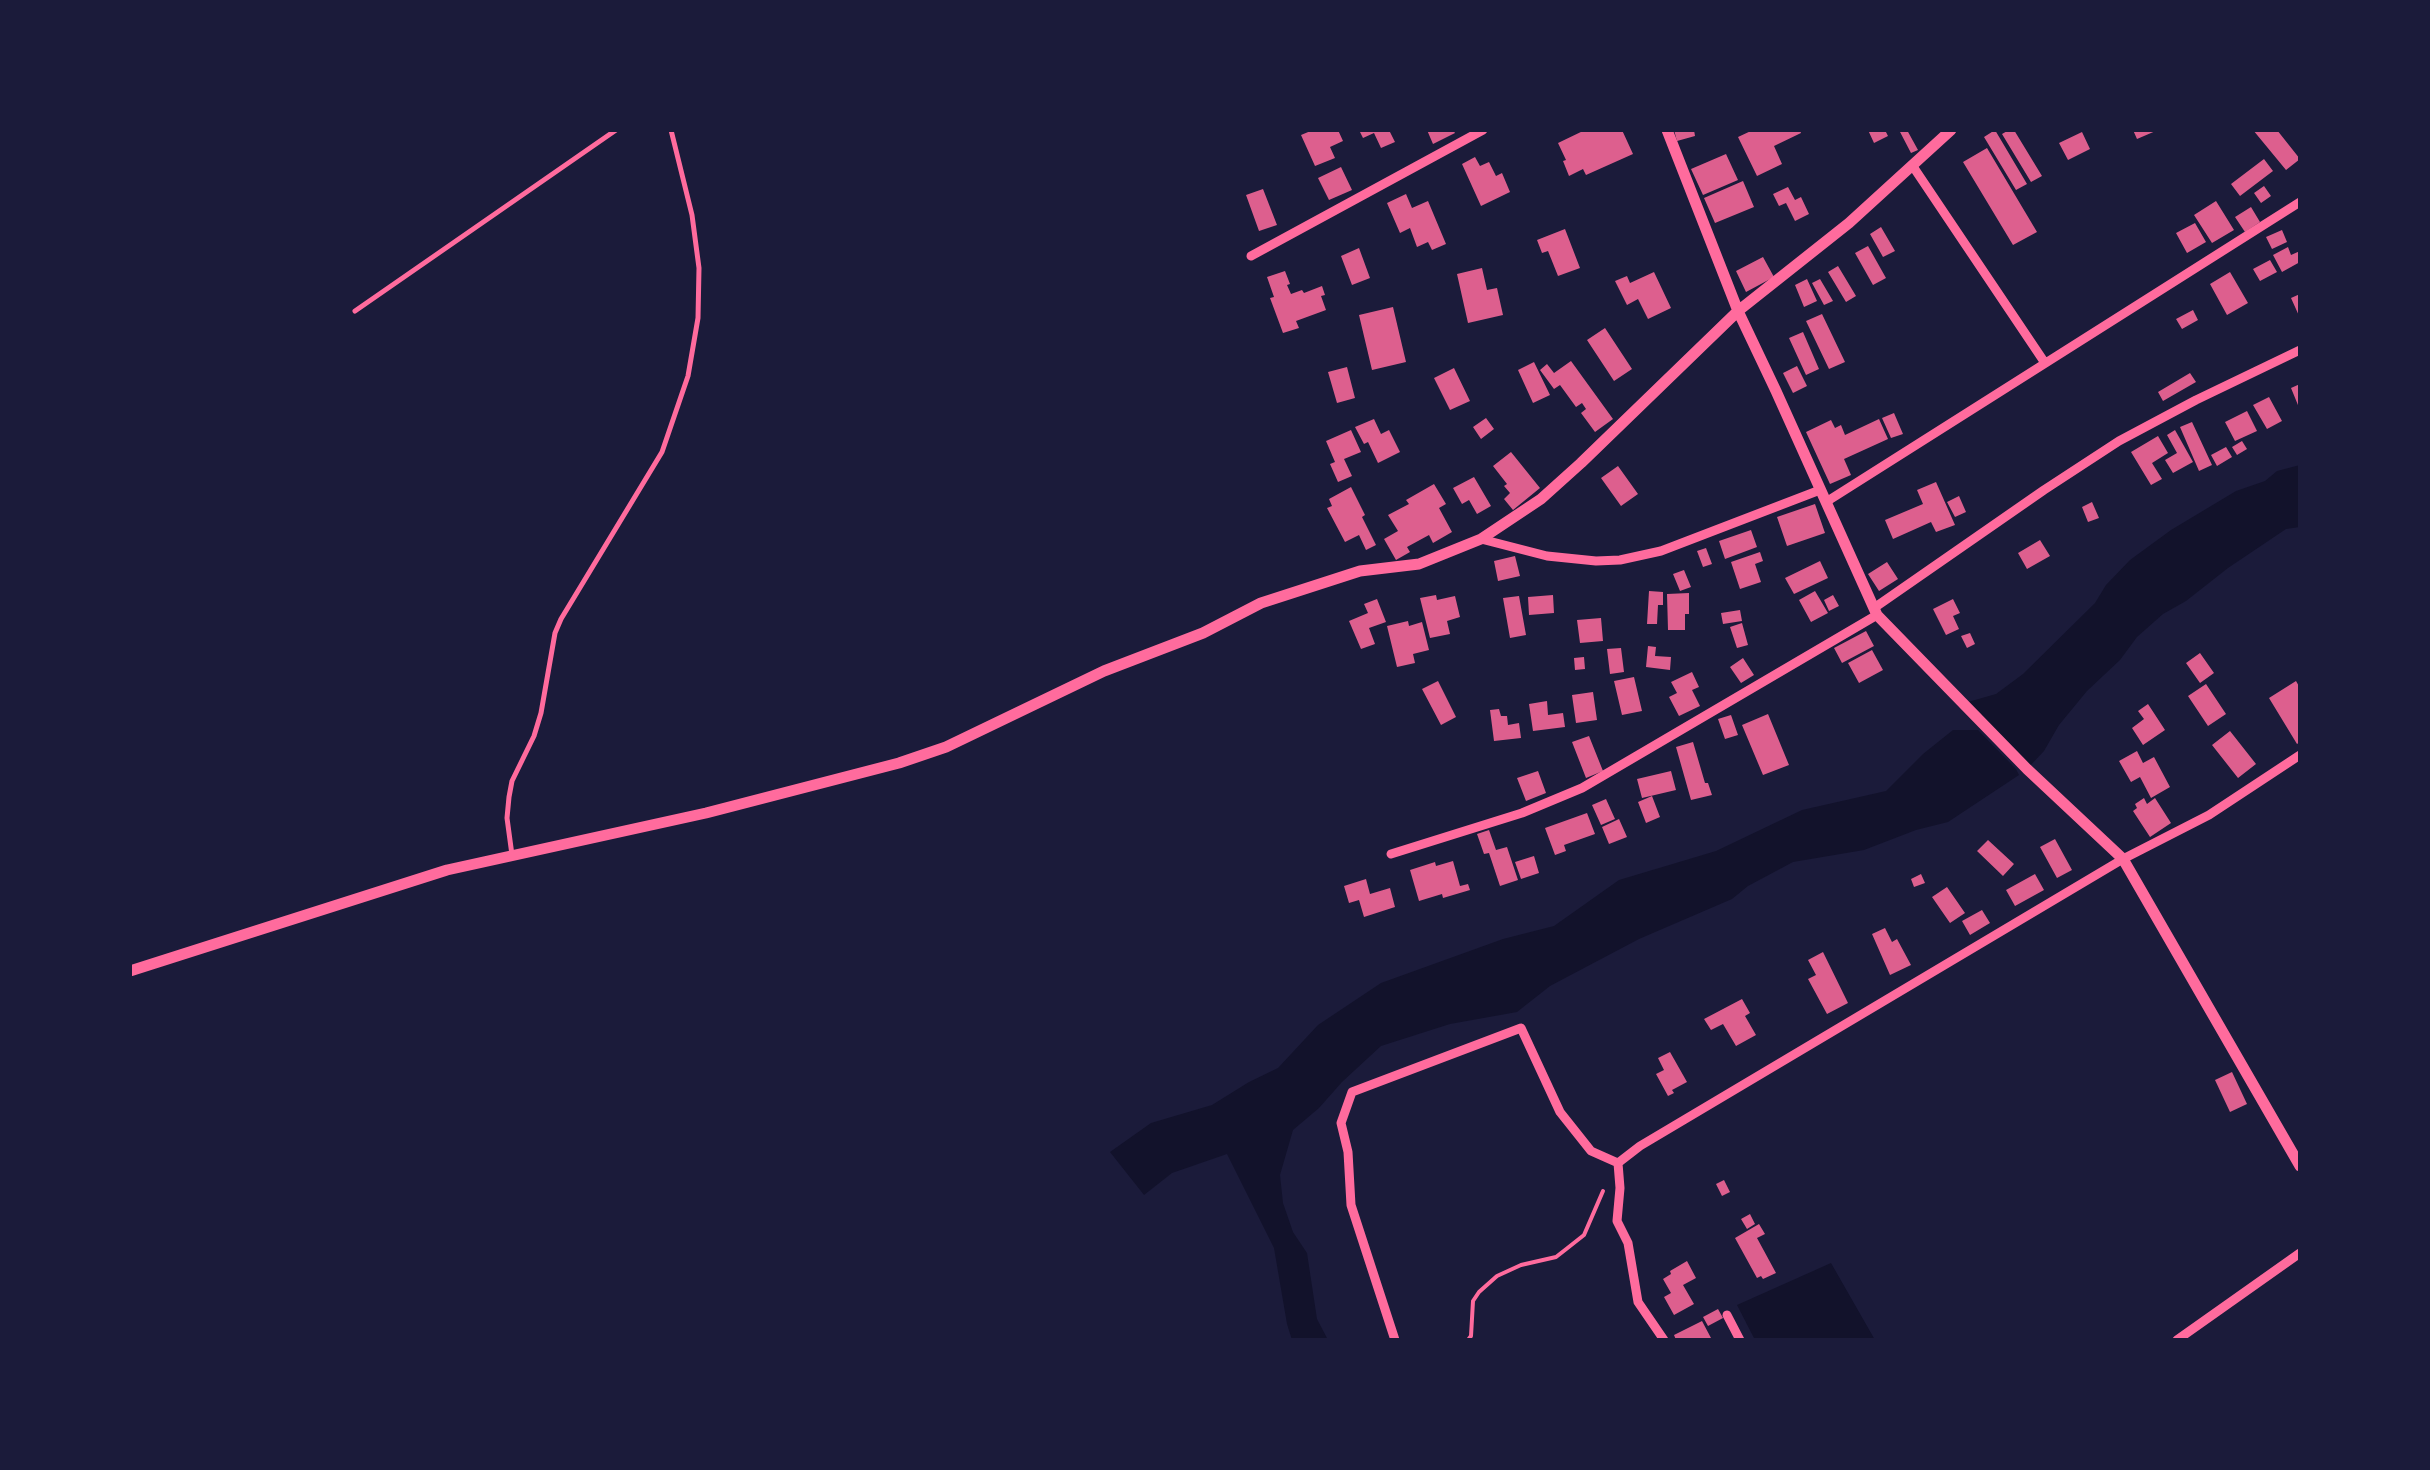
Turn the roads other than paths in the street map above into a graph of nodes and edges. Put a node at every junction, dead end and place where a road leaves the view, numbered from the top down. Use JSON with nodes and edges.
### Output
{"nodes":[{"id":1,"x":616,"y":130,"type":"edge"},
{"id":2,"x":671,"y":130,"type":"edge"},
{"id":3,"x":1484,"y":130,"type":"edge"},
{"id":4,"x":1666,"y":130,"type":"edge"},
{"id":5,"x":1951,"y":130,"type":"edge"},
{"id":6,"x":1912,"y":165,"type":"junction"},
{"id":7,"x":2300,"y":202,"type":"edge"},
{"id":8,"x":1252,"y":256,"type":"dead end"},
{"id":9,"x":355,"y":310,"type":"dead end"},
{"id":10,"x":1738,"y":310,"type":"junction"},
{"id":11,"x":2300,"y":350,"type":"edge"},
{"id":12,"x":2045,"y":363,"type":"junction"},
{"id":13,"x":1823,"y":496,"type":"junction"},
{"id":14,"x":1481,"y":539,"type":"junction"},
{"id":15,"x":1875,"y":612,"type":"junction"},
{"id":16,"x":2300,"y":755,"type":"edge"},
{"id":17,"x":1391,"y":854,"type":"dead end"},
{"id":18,"x":512,"y":855,"type":"junction"},
{"id":19,"x":2123,"y":859,"type":"junction"},
{"id":20,"x":130,"y":971,"type":"edge"},
{"id":21,"x":1618,"y":1162,"type":"junction"},
{"id":22,"x":2300,"y":1166,"type":"edge"},
{"id":23,"x":2300,"y":1253,"type":"edge"},
{"id":24,"x":1726,"y":1315,"type":"dead end"},
{"id":25,"x":1396,"y":1340,"type":"edge"},
{"id":26,"x":1664,"y":1340,"type":"edge"},
{"id":27,"x":1740,"y":1340,"type":"edge"},
{"id":28,"x":2177,"y":1340,"type":"edge"}],
"edges":[{"from":1,"to":9,"type":"lane"},
{"from":2,"to":18,"type":"lane"},
{"from":3,"to":8,"type":"street"},
{"from":4,"to":10,"type":"street"},
{"from":5,"to":6,"type":"street"},
{"from":6,"to":10,"type":"street"},
{"from":6,"to":12,"type":"street"},
{"from":7,"to":12,"type":"street"},
{"from":10,"to":13,"type":"street"},
{"from":10,"to":14,"type":"street"},
{"from":11,"to":15,"type":"street"},
{"from":12,"to":13,"type":"street"},
{"from":13,"to":14,"type":"street"},
{"from":13,"to":15,"type":"street"},
{"from":14,"to":18,"type":"street"},
{"from":15,"to":17,"type":"street"},
{"from":15,"to":19,"type":"street"},
{"from":16,"to":19,"type":"street"},
{"from":18,"to":20,"type":"street"},
{"from":19,"to":21,"type":"street"},
{"from":19,"to":22,"type":"street"},
{"from":21,"to":25,"type":"street"},
{"from":21,"to":26,"type":"street"},
{"from":23,"to":28,"type":"street"},
{"from":24,"to":27,"type":"street"}]}
